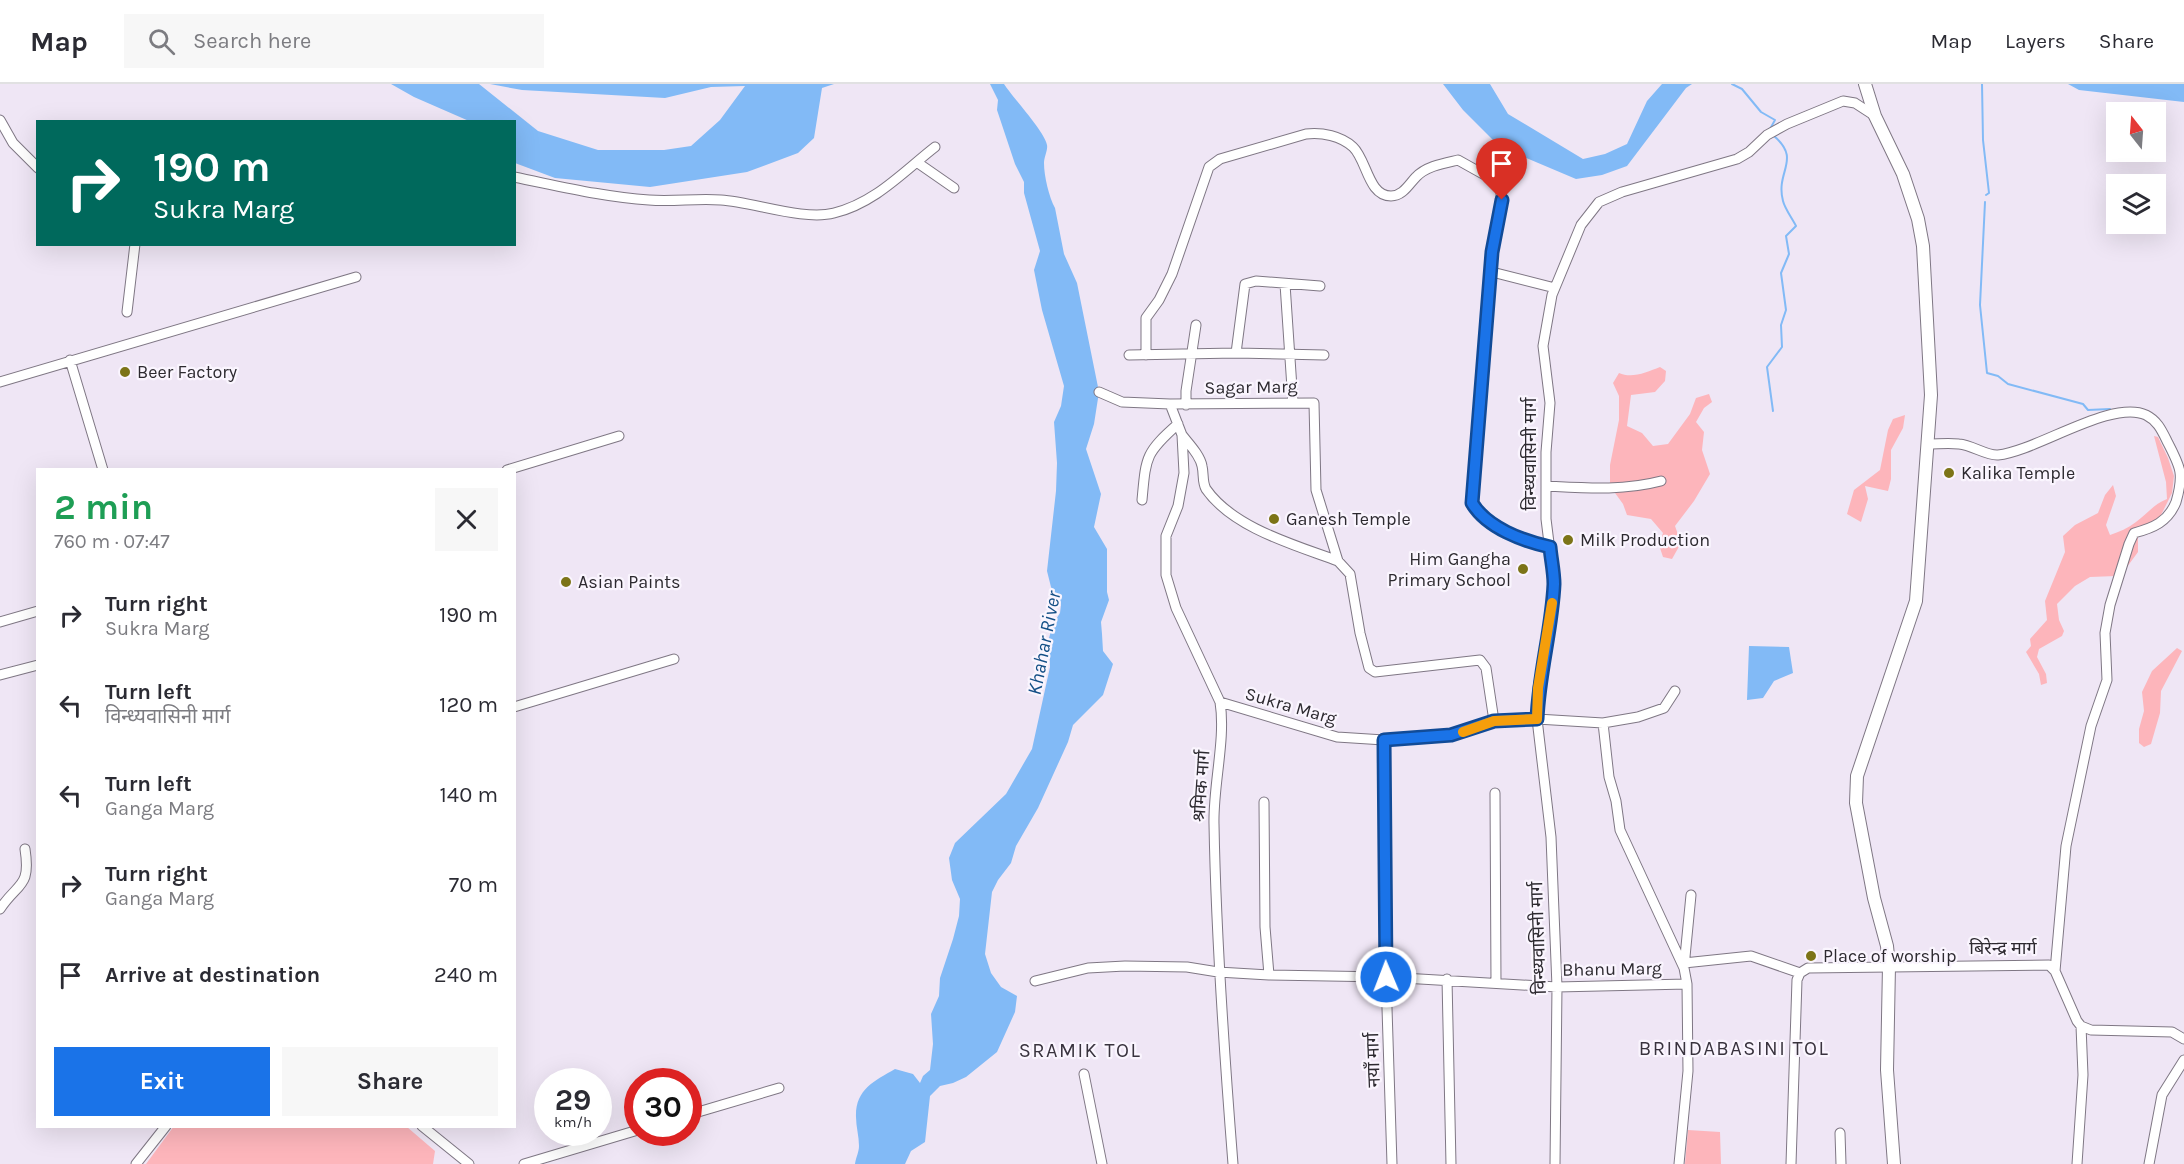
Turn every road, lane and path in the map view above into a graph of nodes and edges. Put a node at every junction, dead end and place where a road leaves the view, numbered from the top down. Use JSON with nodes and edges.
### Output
{"nodes":[{"id":1,"x":1865,"y":84,"type":"edge"},
{"id":2,"x":1875,"y":116,"type":"junction"},
{"id":3,"x":0,"y":120,"type":"edge"},
{"id":4,"x":935,"y":147,"type":"dead end"},
{"id":5,"x":918,"y":163,"type":"junction"},
{"id":6,"x":36,"y":166,"type":"edge"},
{"id":7,"x":516,"y":177,"type":"edge"},
{"id":8,"x":954,"y":188,"type":"dead end"},
{"id":9,"x":135,"y":246,"type":"edge"},
{"id":10,"x":1492,"y":272,"type":"junction"},
{"id":11,"x":356,"y":277,"type":"dead end"},
{"id":12,"x":1285,"y":284,"type":"junction"},
{"id":13,"x":1320,"y":286,"type":"dead end"},
{"id":14,"x":1555,"y":288,"type":"junction"},
{"id":15,"x":127,"y":312,"type":"dead end"},
{"id":16,"x":1196,"y":325,"type":"dead end"},
{"id":17,"x":1236,"y":353,"type":"junction"},
{"id":18,"x":1191,"y":354,"type":"junction"},
{"id":19,"x":1290,"y":354,"type":"junction"},
{"id":20,"x":1130,"y":355,"type":"dead end"},
{"id":21,"x":1146,"y":355,"type":"junction"},
{"id":22,"x":1324,"y":355,"type":"dead end"},
{"id":23,"x":70,"y":360,"type":"junction"},
{"id":24,"x":0,"y":382,"type":"edge"},
{"id":25,"x":1099,"y":392,"type":"dead end"},
{"id":26,"x":1293,"y":403,"type":"junction"},
{"id":27,"x":1170,"y":404,"type":"junction"},
{"id":28,"x":1186,"y":405,"type":"junction"},
{"id":29,"x":1178,"y":424,"type":"junction"},
{"id":30,"x":1182,"y":435,"type":"junction"},
{"id":31,"x":619,"y":436,"type":"dead end"},
{"id":32,"x":1927,"y":444,"type":"junction"},
{"id":33,"x":102,"y":468,"type":"edge"},
{"id":34,"x":514,"y":468,"type":"edge"},
{"id":35,"x":1661,"y":481,"type":"dead end"},
{"id":36,"x":1546,"y":486,"type":"junction"},
{"id":37,"x":1142,"y":500,"type":"dead end"},
{"id":38,"x":1550,"y":547,"type":"junction"},
{"id":39,"x":1338,"y":561,"type":"junction"},
{"id":40,"x":36,"y":612,"type":"edge"},
{"id":41,"x":0,"y":622,"type":"edge"},
{"id":42,"x":674,"y":659,"type":"dead end"},
{"id":43,"x":36,"y":666,"type":"edge"},
{"id":44,"x":0,"y":675,"type":"edge"},
{"id":45,"x":1675,"y":691,"type":"dead end"},
{"id":46,"x":1220,"y":702,"type":"junction"},
{"id":47,"x":516,"y":706,"type":"edge"},
{"id":48,"x":1537,"y":719,"type":"junction"},
{"id":49,"x":1494,"y":721,"type":"junction"},
{"id":50,"x":1603,"y":723,"type":"junction"},
{"id":51,"x":1384,"y":740,"type":"junction"},
{"id":52,"x":1495,"y":793,"type":"dead end"},
{"id":53,"x":1264,"y":802,"type":"dead end"},
{"id":54,"x":25,"y":849,"type":"dead end"},
{"id":55,"x":1691,"y":895,"type":"dead end"},
{"id":56,"x":0,"y":909,"type":"edge"},
{"id":57,"x":1684,"y":965,"type":"junction"},
{"id":58,"x":1889,"y":966,"type":"junction"},
{"id":59,"x":2055,"y":971,"type":"junction"},
{"id":60,"x":1218,"y":972,"type":"junction"},
{"id":61,"x":1800,"y":973,"type":"junction"},
{"id":62,"x":1269,"y":975,"type":"junction"},
{"id":63,"x":1386,"y":977,"type":"junction"},
{"id":64,"x":1447,"y":979,"type":"junction"},
{"id":65,"x":1035,"y":981,"type":"dead end"},
{"id":66,"x":1496,"y":983,"type":"junction"},
{"id":67,"x":1687,"y":984,"type":"junction"},
{"id":68,"x":1557,"y":987,"type":"junction"},
{"id":69,"x":2081,"y":1026,"type":"junction"},
{"id":70,"x":2184,"y":1039,"type":"edge"},
{"id":71,"x":2184,"y":1060,"type":"edge"},
{"id":72,"x":1084,"y":1074,"type":"dead end"},
{"id":73,"x":779,"y":1088,"type":"dead end"},
{"id":74,"x":702,"y":1111,"type":"edge"},
{"id":75,"x":164,"y":1128,"type":"edge"},
{"id":76,"x":424,"y":1128,"type":"edge"},
{"id":77,"x":1840,"y":1133,"type":"dead end"},
{"id":78,"x":624,"y":1134,"type":"edge"},
{"id":79,"x":136,"y":1164,"type":"edge"},
{"id":80,"x":469,"y":1164,"type":"edge"},
{"id":81,"x":524,"y":1164,"type":"edge"},
{"id":82,"x":1102,"y":1164,"type":"edge"},
{"id":83,"x":1233,"y":1164,"type":"edge"},
{"id":84,"x":1392,"y":1164,"type":"edge"},
{"id":85,"x":1451,"y":1164,"type":"edge"},
{"id":86,"x":1555,"y":1164,"type":"edge"},
{"id":87,"x":1679,"y":1164,"type":"edge"},
{"id":88,"x":1791,"y":1164,"type":"edge"},
{"id":89,"x":1841,"y":1164,"type":"edge"},
{"id":90,"x":1894,"y":1164,"type":"edge"},
{"id":91,"x":2077,"y":1164,"type":"edge"},
{"id":92,"x":2149,"y":1164,"type":"edge"}],
"edges":[{"from":1,"to":2,"type":"main road"},
{"from":2,"to":14,"type":"street","name":"विन्ध्यवासिनी मार्ग"},
{"from":2,"to":32,"type":"main road"},
{"from":3,"to":6,"type":"street"},
{"from":4,"to":5,"type":"street"},
{"from":5,"to":7,"type":"street"},
{"from":5,"to":8,"type":"street"},
{"from":9,"to":15,"type":"street"},
{"from":10,"to":14,"type":"street"},
{"from":10,"to":21,"type":"street"},
{"from":10,"to":38,"type":"street"},
{"from":11,"to":23,"type":"street"},
{"from":12,"to":13,"type":"street"},
{"from":12,"to":17,"type":"street"},
{"from":12,"to":19,"type":"street"},
{"from":14,"to":36,"type":"street","name":"विन्ध्यवासिनी मार्ग"},
{"from":16,"to":18,"type":"street"},
{"from":17,"to":18,"type":"street"},
{"from":17,"to":19,"type":"street"},
{"from":18,"to":21,"type":"street"},
{"from":18,"to":28,"type":"street"},
{"from":19,"to":22,"type":"street"},
{"from":19,"to":26,"type":"street"},
{"from":20,"to":21,"type":"street"},
{"from":23,"to":24,"type":"street"},
{"from":23,"to":33,"type":"street"},
{"from":25,"to":27,"type":"street","name":"Sagar Marg"},
{"from":26,"to":28,"type":"street","name":"Sagar Marg"},
{"from":26,"to":39,"type":"street","name":"Sagar Marg"},
{"from":27,"to":28,"type":"street","name":"Sagar Marg"},
{"from":27,"to":29,"type":"street","name":"श्रमिक मार्ग"},
{"from":29,"to":30,"type":"street","name":"श्रमिक मार्ग"},
{"from":29,"to":37,"type":"street"},
{"from":30,"to":39,"type":"street"},
{"from":30,"to":46,"type":"street","name":"श्रमिक मार्ग"},
{"from":31,"to":34,"type":"street"},
{"from":32,"to":58,"type":"main road"},
{"from":32,"to":59,"type":"street"},
{"from":35,"to":36,"type":"street"},
{"from":36,"to":38,"type":"street","name":"विन्ध्यवासिनी मार्ग"},
{"from":38,"to":48,"type":"street","name":"विन्ध्यवासिनी मार्ग"},
{"from":39,"to":49,"type":"street"},
{"from":40,"to":41,"type":"street"},
{"from":42,"to":47,"type":"street"},
{"from":43,"to":44,"type":"street"},
{"from":45,"to":50,"type":"street","name":"Sukra Marg"},
{"from":46,"to":51,"type":"street","name":"Sukra Marg"},
{"from":46,"to":60,"type":"street","name":"श्रमिक मार्ग"},
{"from":48,"to":49,"type":"street","name":"Sukra Marg"},
{"from":48,"to":50,"type":"street","name":"Sukra Marg"},
{"from":48,"to":68,"type":"street","name":"विन्ध्यवासिनी मार्ग"},
{"from":49,"to":51,"type":"street","name":"Sukra Marg"},
{"from":50,"to":57,"type":"street"},
{"from":51,"to":63,"type":"street","name":"नयाँ मार्ग"},
{"from":52,"to":66,"type":"street"},
{"from":53,"to":62,"type":"street"},
{"from":54,"to":56,"type":"street"},
{"from":55,"to":57,"type":"street"},
{"from":57,"to":61,"type":"street"},
{"from":57,"to":67,"type":"street"},
{"from":58,"to":59,"type":"street","name":"बिरेन्द्र मार्ग"},
{"from":58,"to":61,"type":"street","name":"बिरेन्द्र मार्ग"},
{"from":58,"to":90,"type":"main road"},
{"from":59,"to":69,"type":"street","name":"बिरेन्द्र मार्ग"},
{"from":60,"to":62,"type":"street","name":"Bhanu Marg"},
{"from":60,"to":65,"type":"street","name":"Bhanu Marg"},
{"from":60,"to":83,"type":"street","name":"श्रमिक मार्ग"},
{"from":61,"to":88,"type":"street"},
{"from":62,"to":63,"type":"street","name":"Bhanu Marg"},
{"from":63,"to":64,"type":"street","name":"Bhanu Marg"},
{"from":63,"to":84,"type":"street","name":"नयाँ मार्ग"},
{"from":64,"to":66,"type":"street","name":"Bhanu Marg"},
{"from":64,"to":85,"type":"street"},
{"from":66,"to":68,"type":"street","name":"Bhanu Marg"},
{"from":67,"to":68,"type":"street","name":"Bhanu Marg"},
{"from":67,"to":87,"type":"street","name":"Bhanu Marg"},
{"from":68,"to":86,"type":"street","name":"विन्ध्यवासिनी मार्ग"},
{"from":69,"to":70,"type":"street"},
{"from":69,"to":91,"type":"street"},
{"from":71,"to":92,"type":"street"},
{"from":72,"to":82,"type":"street"},
{"from":73,"to":74,"type":"street"},
{"from":75,"to":79,"type":"street"},
{"from":76,"to":80,"type":"street"},
{"from":77,"to":89,"type":"street"},
{"from":78,"to":81,"type":"street"}]}
